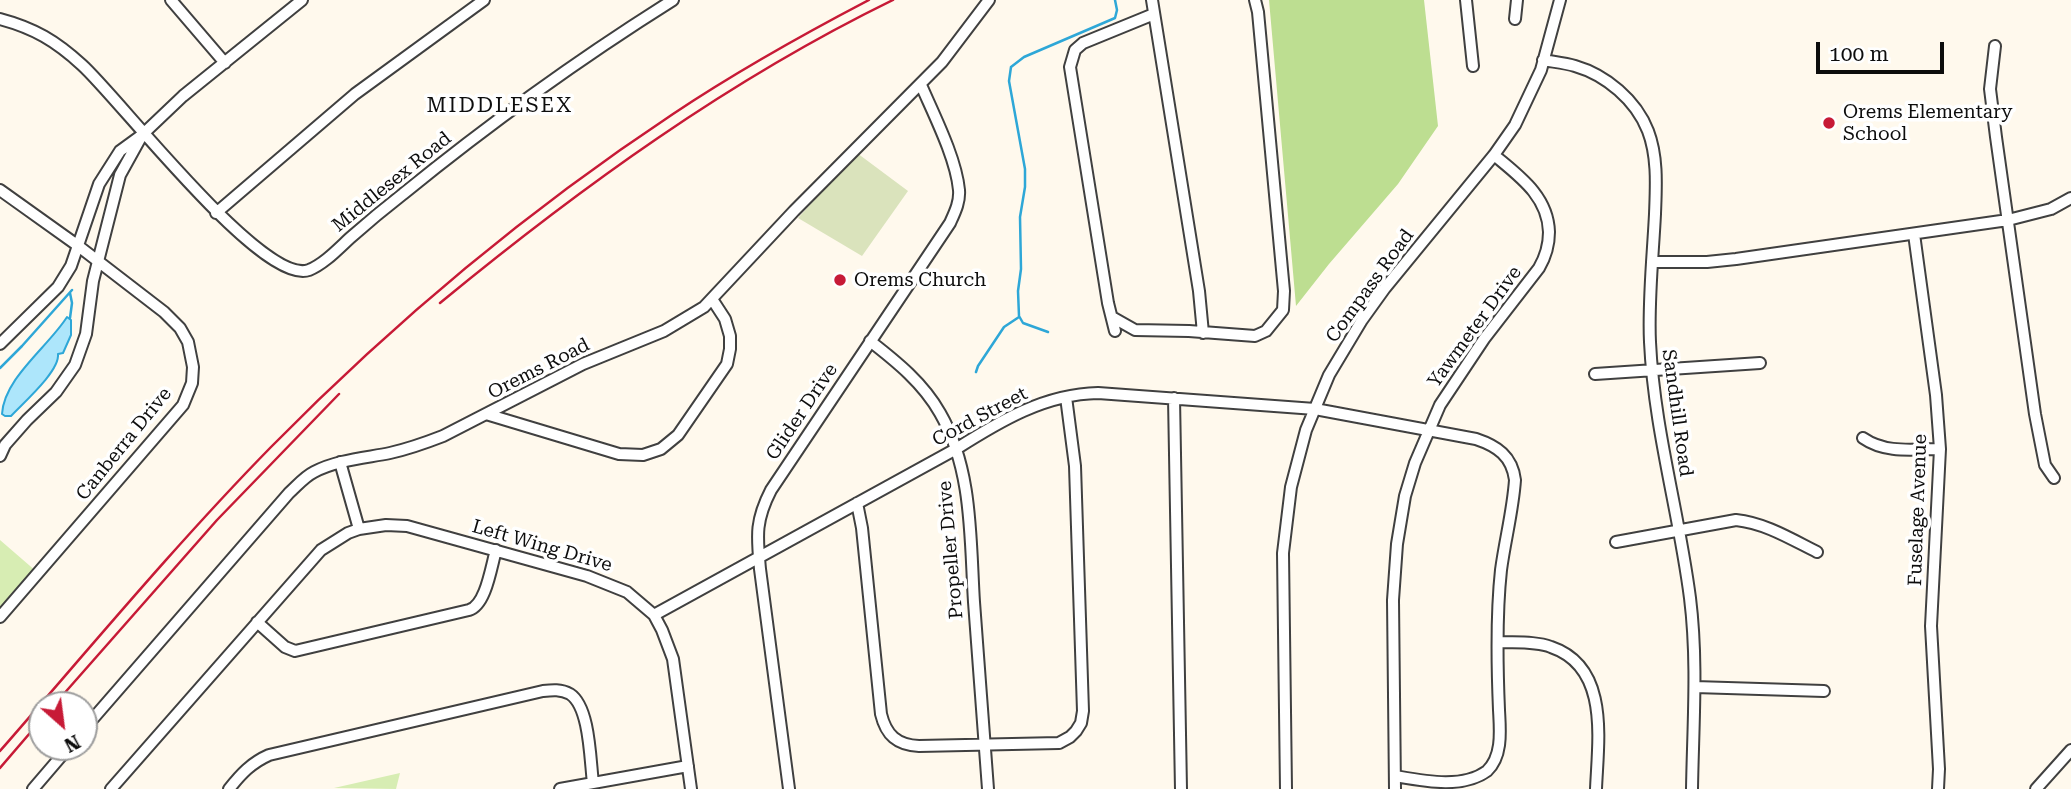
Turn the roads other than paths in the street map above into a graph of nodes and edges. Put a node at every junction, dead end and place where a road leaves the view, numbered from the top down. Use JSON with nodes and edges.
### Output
{"nodes":[{"id":1,"x":171,"y":0,"type":"edge"},
{"id":2,"x":302,"y":0,"type":"edge"},
{"id":3,"x":484,"y":0,"type":"edge"},
{"id":4,"x":650,"y":0,"type":"edge"},
{"id":5,"x":673,"y":0,"type":"edge"},
{"id":6,"x":989,"y":0,"type":"edge"},
{"id":7,"x":1152,"y":0,"type":"edge"},
{"id":8,"x":1255,"y":0,"type":"edge"},
{"id":9,"x":1466,"y":0,"type":"edge"},
{"id":10,"x":1517,"y":0,"type":"edge"},
{"id":11,"x":1560,"y":0,"type":"edge"},
{"id":12,"x":656,"y":10,"type":"junction"},
{"id":13,"x":1154,"y":14,"type":"junction"},
{"id":14,"x":0,"y":19,"type":"edge"},
{"id":15,"x":1515,"y":19,"type":"dead end"},
{"id":16,"x":1995,"y":46,"type":"dead end"},
{"id":17,"x":1544,"y":60,"type":"junction"},
{"id":18,"x":225,"y":63,"type":"junction"},
{"id":19,"x":1473,"y":66,"type":"dead end"},
{"id":20,"x":921,"y":85,"type":"junction"},
{"id":21,"x":143,"y":134,"type":"junction"},
{"id":22,"x":1494,"y":155,"type":"junction"},
{"id":23,"x":0,"y":190,"type":"edge"},
{"id":24,"x":2071,"y":198,"type":"edge"},
{"id":25,"x":216,"y":213,"type":"junction"},
{"id":26,"x":2008,"y":220,"type":"junction"},
{"id":27,"x":1914,"y":234,"type":"junction"},
{"id":28,"x":78,"y":245,"type":"junction"},
{"id":29,"x":98,"y":262,"type":"junction"},
{"id":30,"x":1653,"y":262,"type":"junction"},
{"id":31,"x":712,"y":299,"type":"junction"},
{"id":32,"x":1112,"y":317,"type":"junction"},
{"id":33,"x":1115,"y":331,"type":"dead end"},
{"id":34,"x":1203,"y":333,"type":"junction"},
{"id":35,"x":870,"y":341,"type":"junction"},
{"id":36,"x":0,"y":344,"type":"edge"},
{"id":37,"x":1760,"y":363,"type":"dead end"},
{"id":38,"x":1652,"y":370,"type":"junction"},
{"id":39,"x":1595,"y":374,"type":"dead end"},
{"id":40,"x":1066,"y":397,"type":"junction"},
{"id":41,"x":1174,"y":398,"type":"junction"},
{"id":42,"x":1315,"y":409,"type":"junction"},
{"id":43,"x":486,"y":414,"type":"junction"},
{"id":44,"x":1429,"y":430,"type":"junction"},
{"id":45,"x":1863,"y":438,"type":"dead end"},
{"id":46,"x":956,"y":449,"type":"junction"},
{"id":47,"x":1940,"y":449,"type":"junction"},
{"id":48,"x":0,"y":456,"type":"edge"},
{"id":49,"x":340,"y":462,"type":"junction"},
{"id":50,"x":2054,"y":478,"type":"dead end"},
{"id":51,"x":857,"y":503,"type":"junction"},
{"id":52,"x":359,"y":528,"type":"junction"},
{"id":53,"x":1678,"y":529,"type":"junction"},
{"id":54,"x":1616,"y":542,"type":"dead end"},
{"id":55,"x":496,"y":550,"type":"junction"},
{"id":56,"x":1817,"y":552,"type":"dead end"},
{"id":57,"x":759,"y":558,"type":"junction"},
{"id":58,"x":654,"y":615,"type":"junction"},
{"id":59,"x":0,"y":617,"type":"edge"},
{"id":60,"x":257,"y":622,"type":"junction"},
{"id":61,"x":1498,"y":642,"type":"junction"},
{"id":62,"x":1695,"y":687,"type":"junction"},
{"id":63,"x":1824,"y":691,"type":"dead end"},
{"id":64,"x":98,"y":713,"type":"edge"},
{"id":65,"x":985,"y":744,"type":"junction"},
{"id":66,"x":2071,"y":750,"type":"edge"},
{"id":67,"x":57,"y":761,"type":"edge"},
{"id":68,"x":688,"y":766,"type":"junction"},
{"id":69,"x":1395,"y":776,"type":"junction"},
{"id":70,"x":593,"y":783,"type":"junction"},
{"id":71,"x":33,"y":789,"type":"edge"},
{"id":72,"x":111,"y":789,"type":"edge"},
{"id":73,"x":229,"y":789,"type":"edge"},
{"id":74,"x":560,"y":789,"type":"edge"},
{"id":75,"x":691,"y":789,"type":"edge"},
{"id":76,"x":789,"y":789,"type":"edge"},
{"id":77,"x":988,"y":789,"type":"edge"},
{"id":78,"x":1181,"y":789,"type":"edge"},
{"id":79,"x":1286,"y":789,"type":"edge"},
{"id":80,"x":1395,"y":789,"type":"edge"},
{"id":81,"x":1596,"y":789,"type":"edge"},
{"id":82,"x":1692,"y":789,"type":"edge"},
{"id":83,"x":1938,"y":789,"type":"edge"},
{"id":84,"x":2036,"y":789,"type":"edge"}],
"edges":[{"from":1,"to":18,"type":"street"},
{"from":2,"to":18,"type":"street"},
{"from":3,"to":25,"type":"street"},
{"from":4,"to":12,"type":"street"},
{"from":5,"to":12,"type":"street","name":"Middlesex Road"},
{"from":6,"to":20,"type":"street","name":"Orems Road"},
{"from":7,"to":13,"type":"street"},
{"from":8,"to":34,"type":"street"},
{"from":9,"to":19,"type":"street"},
{"from":10,"to":15,"type":"street"},
{"from":11,"to":17,"type":"street","name":"Compass Road"},
{"from":12,"to":25,"type":"street","name":"Middlesex Road"},
{"from":13,"to":32,"type":"street"},
{"from":13,"to":34,"type":"street"},
{"from":14,"to":21,"type":"street"},
{"from":16,"to":26,"type":"street"},
{"from":17,"to":22,"type":"street","name":"Compass Road"},
{"from":17,"to":30,"type":"street","name":"Sandhill Road"},
{"from":18,"to":21,"type":"street"},
{"from":20,"to":31,"type":"street","name":"Orems Road"},
{"from":20,"to":35,"type":"street","name":"Glider Drive"},
{"from":21,"to":25,"type":"street"},
{"from":21,"to":28,"type":"street"},
{"from":21,"to":29,"type":"street"},
{"from":22,"to":42,"type":"street","name":"Compass Road"},
{"from":22,"to":44,"type":"street","name":"Yawmeter Drive"},
{"from":23,"to":28,"type":"street","name":"Canberra Drive"},
{"from":24,"to":26,"type":"street"},
{"from":26,"to":27,"type":"street"},
{"from":26,"to":50,"type":"street"},
{"from":27,"to":30,"type":"street"},
{"from":27,"to":47,"type":"street","name":"Fuselage Avenue"},
{"from":28,"to":29,"type":"street","name":"Canberra Drive"},
{"from":28,"to":36,"type":"street"},
{"from":29,"to":48,"type":"street"},
{"from":29,"to":59,"type":"street","name":"Canberra Drive"},
{"from":30,"to":38,"type":"street","name":"Sandhill Road"},
{"from":31,"to":43,"type":"street","name":"Orems Road"},
{"from":31,"to":43,"type":"street"},
{"from":32,"to":33,"type":"street"},
{"from":32,"to":34,"type":"street"},
{"from":35,"to":46,"type":"street","name":"Propeller Drive"},
{"from":35,"to":57,"type":"street","name":"Glider Drive"},
{"from":37,"to":38,"type":"street"},
{"from":38,"to":39,"type":"street"},
{"from":38,"to":53,"type":"street","name":"Sandhill Road"},
{"from":40,"to":41,"type":"street","name":"Cord Street"},
{"from":40,"to":46,"type":"street","name":"Cord Street"},
{"from":40,"to":65,"type":"street"},
{"from":41,"to":42,"type":"street","name":"Cord Street"},
{"from":41,"to":78,"type":"street"},
{"from":42,"to":44,"type":"street","name":"Cord Street"},
{"from":42,"to":79,"type":"street","name":"Compass Road"},
{"from":43,"to":49,"type":"street","name":"Orems Road"},
{"from":44,"to":61,"type":"street","name":"Cord Street"},
{"from":44,"to":69,"type":"street","name":"Yawmeter Drive"},
{"from":45,"to":47,"type":"street"},
{"from":46,"to":51,"type":"street","name":"Cord Street"},
{"from":46,"to":65,"type":"street","name":"Propeller Drive"},
{"from":47,"to":83,"type":"street","name":"Fuselage Avenue"},
{"from":49,"to":52,"type":"street"},
{"from":49,"to":64,"type":"street","name":"Orems Road"},
{"from":51,"to":57,"type":"street","name":"Cord Street"},
{"from":51,"to":65,"type":"street"},
{"from":52,"to":55,"type":"street","name":"Left Wing Drive"},
{"from":52,"to":60,"type":"street"},
{"from":53,"to":54,"type":"street"},
{"from":53,"to":56,"type":"street"},
{"from":53,"to":62,"type":"street","name":"Sandhill Road"},
{"from":55,"to":58,"type":"street","name":"Left Wing Drive"},
{"from":55,"to":60,"type":"street"},
{"from":57,"to":58,"type":"street","name":"Cord Street"},
{"from":57,"to":76,"type":"street","name":"Glider Drive"},
{"from":58,"to":68,"type":"street","name":"Left Wing Drive"},
{"from":60,"to":72,"type":"street"},
{"from":61,"to":69,"type":"street"},
{"from":61,"to":81,"type":"street"},
{"from":62,"to":63,"type":"street"},
{"from":62,"to":82,"type":"street","name":"Sandhill Road"},
{"from":65,"to":77,"type":"street","name":"Propeller Drive"},
{"from":66,"to":84,"type":"street"},
{"from":67,"to":71,"type":"street"},
{"from":68,"to":70,"type":"street"},
{"from":68,"to":75,"type":"street","name":"Left Wing Drive"},
{"from":69,"to":80,"type":"street","name":"Yawmeter Drive"},
{"from":70,"to":73,"type":"street"},
{"from":70,"to":74,"type":"street"}]}
